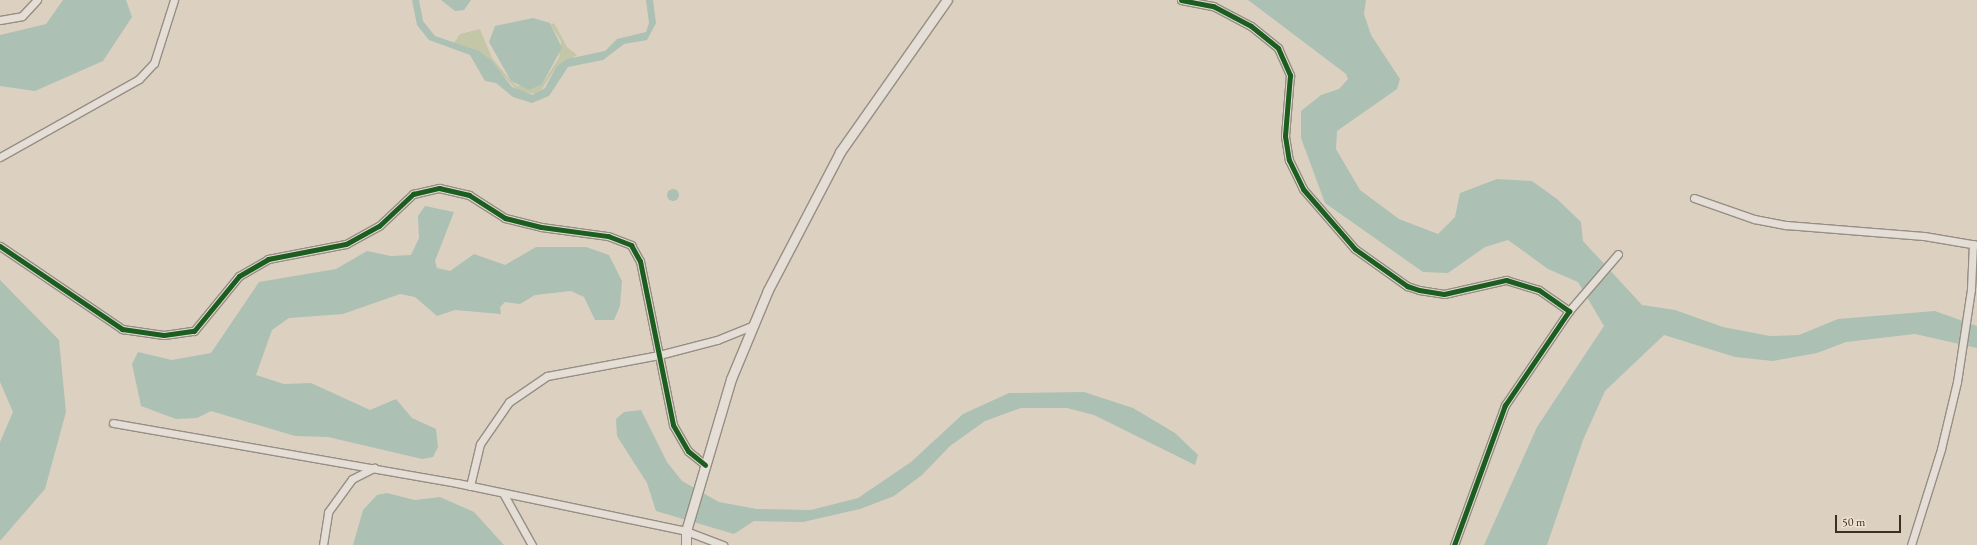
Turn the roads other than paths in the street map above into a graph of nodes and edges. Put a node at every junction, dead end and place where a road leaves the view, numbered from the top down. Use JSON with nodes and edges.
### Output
{"nodes":[{"id":1,"x":37,"y":0,"type":"edge"},
{"id":2,"x":174,"y":0,"type":"edge"},
{"id":3,"x":947,"y":0,"type":"edge"},
{"id":4,"x":1181,"y":0,"type":"edge"},
{"id":5,"x":0,"y":20,"type":"edge"},
{"id":6,"x":0,"y":157,"type":"edge"},
{"id":7,"x":1694,"y":198,"type":"dead end"},
{"id":8,"x":1975,"y":245,"type":"edge"},
{"id":9,"x":0,"y":246,"type":"edge"},
{"id":10,"x":1618,"y":254,"type":"dead end"},
{"id":11,"x":1569,"y":311,"type":"junction"},
{"id":12,"x":754,"y":325,"type":"junction"},
{"id":13,"x":659,"y":355,"type":"junction"},
{"id":14,"x":113,"y":423,"type":"dead end"},
{"id":15,"x":705,"y":465,"type":"junction"},
{"id":16,"x":374,"y":468,"type":"junction"},
{"id":17,"x":470,"y":486,"type":"junction"},
{"id":18,"x":503,"y":493,"type":"junction"},
{"id":19,"x":686,"y":530,"type":"junction"},
{"id":20,"x":323,"y":545,"type":"edge"},
{"id":21,"x":532,"y":545,"type":"edge"},
{"id":22,"x":686,"y":545,"type":"edge"},
{"id":23,"x":723,"y":545,"type":"edge"},
{"id":24,"x":1454,"y":545,"type":"edge"},
{"id":25,"x":1911,"y":545,"type":"edge"}],
"edges":[{"from":1,"to":5,"type":"street"},
{"from":2,"to":6,"type":"street"},
{"from":3,"to":12,"type":"street"},
{"from":4,"to":11,"type":"street"},
{"from":7,"to":8,"type":"street"},
{"from":8,"to":25,"type":"street"},
{"from":9,"to":13,"type":"street"},
{"from":10,"to":11,"type":"street"},
{"from":11,"to":24,"type":"street"},
{"from":12,"to":13,"type":"street"},
{"from":12,"to":15,"type":"street"},
{"from":13,"to":15,"type":"street"},
{"from":13,"to":17,"type":"street"},
{"from":14,"to":16,"type":"street"},
{"from":15,"to":19,"type":"street"},
{"from":16,"to":17,"type":"street"},
{"from":16,"to":20,"type":"street"},
{"from":17,"to":18,"type":"street"},
{"from":18,"to":19,"type":"street"},
{"from":18,"to":21,"type":"street"},
{"from":19,"to":22,"type":"street"},
{"from":19,"to":23,"type":"street"}]}
